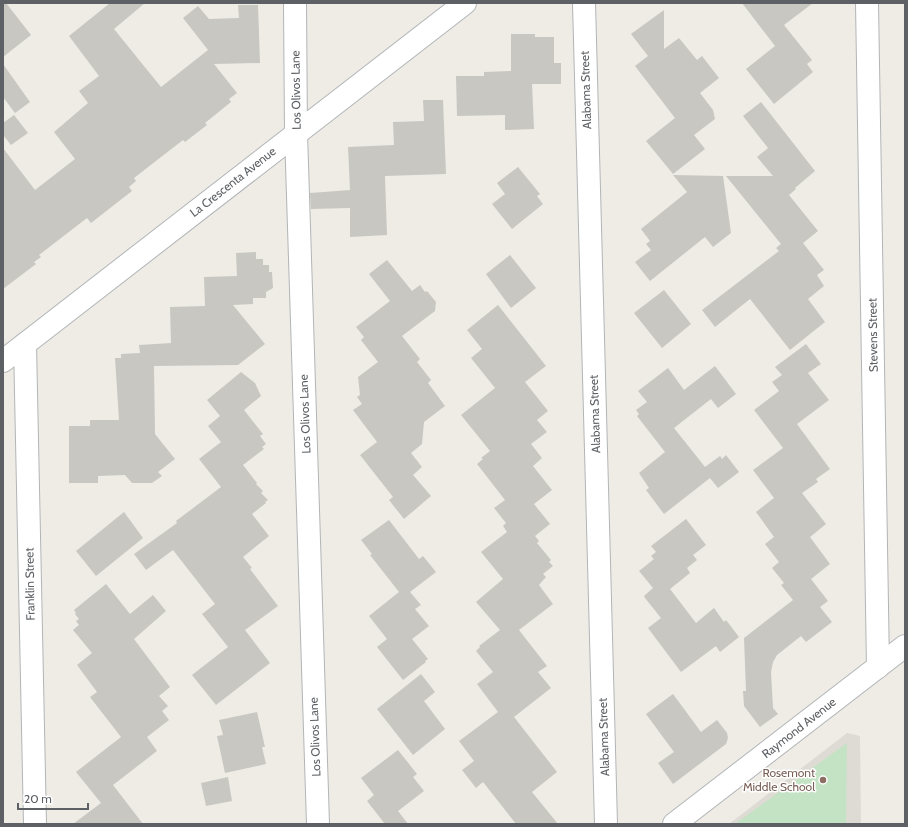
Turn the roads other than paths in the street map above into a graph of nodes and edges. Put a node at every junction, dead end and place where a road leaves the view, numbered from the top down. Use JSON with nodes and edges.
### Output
{"nodes":[{"id":1,"x":295,"y":3,"type":"edge"},
{"id":2,"x":465,"y":3,"type":"edge"},
{"id":3,"x":584,"y":3,"type":"edge"},
{"id":4,"x":867,"y":3,"type":"edge"},
{"id":5,"x":296,"y":133,"type":"junction"},
{"id":6,"x":25,"y":344,"type":"junction"},
{"id":7,"x":3,"y":361,"type":"edge"},
{"id":8,"x":905,"y":646,"type":"edge"},
{"id":9,"x":878,"y":667,"type":"junction"},
{"id":10,"x":35,"y":824,"type":"edge"},
{"id":11,"x":318,"y":824,"type":"edge"},
{"id":12,"x":606,"y":824,"type":"edge"},
{"id":13,"x":674,"y":824,"type":"edge"}],
"edges":[{"from":1,"to":5,"type":"street","name":"Los Olivos Lane"},
{"from":2,"to":5,"type":"street","name":"La Crescenta Avenue"},
{"from":3,"to":12,"type":"street","name":"Alabama Street"},
{"from":4,"to":9,"type":"street","name":"Stevens Street"},
{"from":5,"to":6,"type":"street","name":"La Crescenta Avenue"},
{"from":5,"to":11,"type":"street","name":"Los Olivos Lane"},
{"from":6,"to":7,"type":"street","name":"La Crescenta Avenue"},
{"from":6,"to":10,"type":"street","name":"Franklin Street"},
{"from":8,"to":9,"type":"street","name":"Raymond Avenue"},
{"from":9,"to":13,"type":"street","name":"Raymond Avenue"}]}
